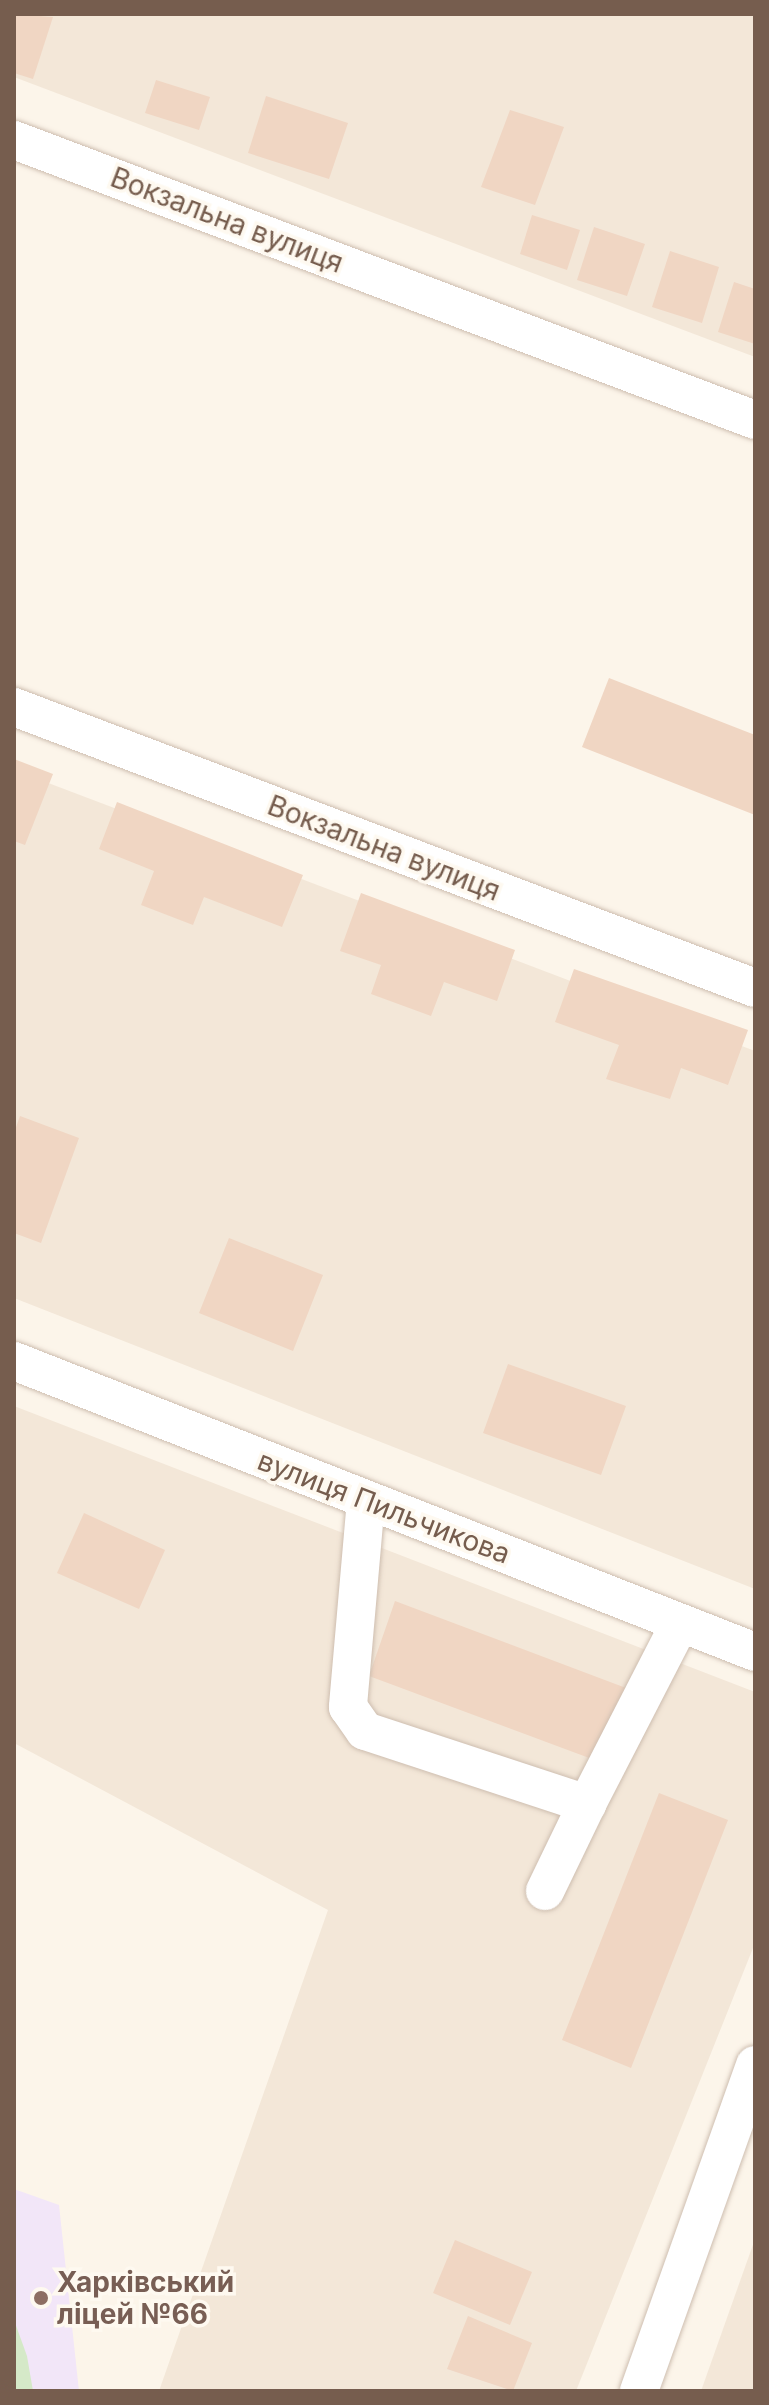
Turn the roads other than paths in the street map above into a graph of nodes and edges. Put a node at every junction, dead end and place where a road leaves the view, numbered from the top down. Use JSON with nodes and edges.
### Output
{"nodes":[{"id":1,"x":14,"y":140,"type":"edge"},
{"id":2,"x":755,"y":420,"type":"edge"},
{"id":3,"x":14,"y":707,"type":"edge"},
{"id":4,"x":755,"y":988,"type":"edge"},
{"id":5,"x":14,"y":1361,"type":"edge"},
{"id":6,"x":366,"y":1500,"type":"junction"},
{"id":7,"x":680,"y":1623,"type":"junction"},
{"id":8,"x":755,"y":1652,"type":"edge"},
{"id":9,"x":587,"y":1804,"type":"junction"},
{"id":10,"x":545,"y":1891,"type":"dead end"},
{"id":11,"x":755,"y":2065,"type":"edge"},
{"id":12,"x":639,"y":2391,"type":"edge"}],
"edges":[{"from":1,"to":2,"type":"street","name":"Вокзальна вулиця"},
{"from":3,"to":4,"type":"street","name":"Вокзальна вулиця"},
{"from":5,"to":6,"type":"street","name":"вулиця Пильчикова"},
{"from":6,"to":7,"type":"street","name":"вулиця Пильчикова"},
{"from":6,"to":9,"type":"street"},
{"from":7,"to":8,"type":"street","name":"вулиця Пильчикова"},
{"from":7,"to":9,"type":"street"},
{"from":9,"to":10,"type":"street"},
{"from":11,"to":12,"type":"street"}]}
